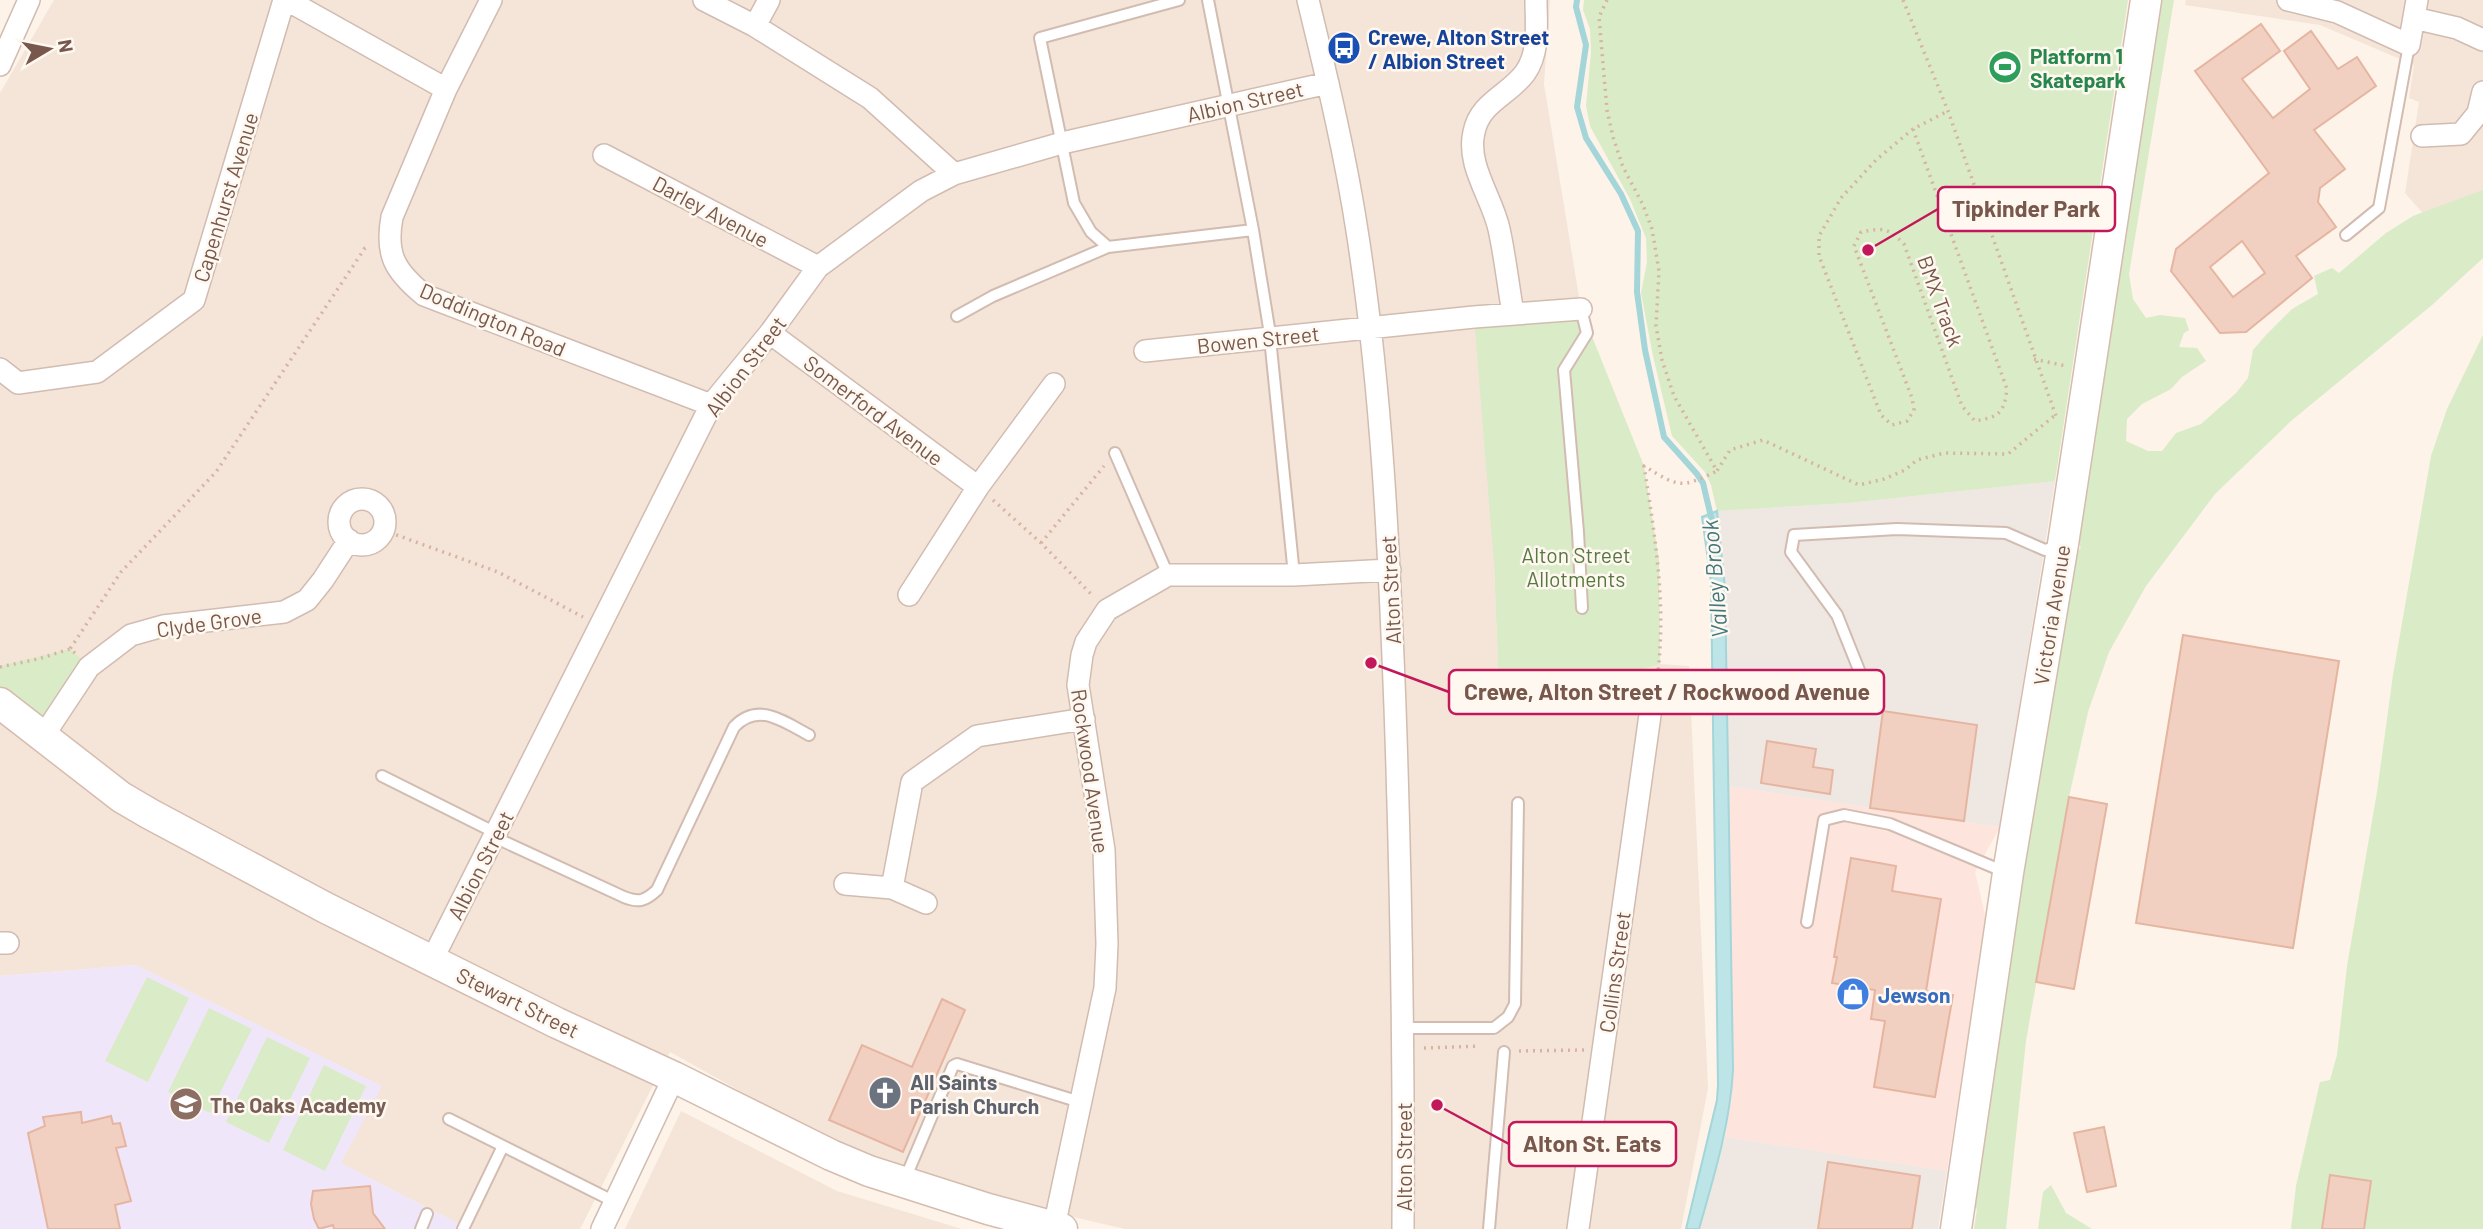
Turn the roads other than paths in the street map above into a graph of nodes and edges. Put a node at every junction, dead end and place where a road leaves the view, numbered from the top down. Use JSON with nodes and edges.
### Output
{"nodes":[{"id":1,"x":29,"y":0,"type":"edge"},
{"id":2,"x":285,"y":0,"type":"edge"},
{"id":3,"x":491,"y":0,"type":"edge"},
{"id":4,"x":704,"y":0,"type":"edge"},
{"id":5,"x":769,"y":0,"type":"edge"},
{"id":6,"x":1179,"y":0,"type":"edge"},
{"id":7,"x":1208,"y":0,"type":"edge"},
{"id":8,"x":1308,"y":0,"type":"edge"},
{"id":9,"x":1536,"y":0,"type":"edge"},
{"id":10,"x":2146,"y":0,"type":"edge"},
{"id":11,"x":2288,"y":0,"type":"edge"},
{"id":12,"x":2415,"y":9,"type":"edge"},
{"id":13,"x":755,"y":26,"type":"junction"},
{"id":14,"x":2483,"y":40,"type":"edge"},
{"id":15,"x":2409,"y":45,"type":"junction"},
{"id":16,"x":0,"y":65,"type":"edge"},
{"id":17,"x":1328,"y":83,"type":"junction"},
{"id":18,"x":446,"y":89,"type":"junction"},
{"id":19,"x":2483,"y":92,"type":"edge"},
{"id":20,"x":1230,"y":105,"type":"junction"},
{"id":21,"x":2422,"y":136,"type":"dead end"},
{"id":22,"x":1062,"y":143,"type":"junction"},
{"id":23,"x":604,"y":155,"type":"dead end"},
{"id":24,"x":954,"y":174,"type":"junction"},
{"id":25,"x":1254,"y":230,"type":"junction"},
{"id":26,"x":2346,"y":235,"type":"dead end"},
{"id":27,"x":1108,"y":247,"type":"junction"},
{"id":28,"x":818,"y":267,"type":"junction"},
{"id":29,"x":1581,"y":309,"type":"joint"},
{"id":30,"x":1513,"y":313,"type":"junction"},
{"id":31,"x":957,"y":316,"type":"dead end"},
{"id":32,"x":1371,"y":328,"type":"junction"},
{"id":33,"x":771,"y":333,"type":"junction"},
{"id":34,"x":1269,"y":338,"type":"junction"},
{"id":35,"x":1145,"y":351,"type":"dead end"},
{"id":36,"x":0,"y":369,"type":"edge"},
{"id":37,"x":1054,"y":384,"type":"dead end"},
{"id":38,"x":711,"y":405,"type":"junction"},
{"id":39,"x":1115,"y":453,"type":"road end"},
{"id":40,"x":978,"y":487,"type":"junction"},
{"id":41,"x":349,"y":540,"type":"junction"},
{"id":42,"x":2062,"y":553,"type":"junction"},
{"id":43,"x":1390,"y":570,"type":"junction"},
{"id":44,"x":1168,"y":575,"type":"junction"},
{"id":45,"x":1294,"y":575,"type":"junction"},
{"id":46,"x":909,"y":594,"type":"dead end"},
{"id":47,"x":1582,"y":608,"type":"dead end"},
{"id":48,"x":1867,"y":690,"type":"dead end"},
{"id":49,"x":2,"y":710,"type":"edge"},
{"id":50,"x":1650,"y":715,"type":"road end"},
{"id":51,"x":1084,"y":719,"type":"junction"},
{"id":52,"x":809,"y":735,"type":"dead end"},
{"id":53,"x":42,"y":738,"type":"junction"},
{"id":54,"x":382,"y":776,"type":"dead end"},
{"id":55,"x":1518,"y":803,"type":"dead end"},
{"id":56,"x":495,"y":835,"type":"junction"},
{"id":57,"x":2008,"y":873,"type":"junction"},
{"id":58,"x":845,"y":884,"type":"dead end"},
{"id":59,"x":892,"y":888,"type":"junction"},
{"id":60,"x":926,"y":903,"type":"dead end"},
{"id":61,"x":1807,"y":922,"type":"dead end"},
{"id":62,"x":432,"y":960,"type":"junction"},
{"id":63,"x":1404,"y":1038,"type":"junction"},
{"id":64,"x":1504,"y":1052,"type":"road end"},
{"id":65,"x":674,"y":1077,"type":"junction"},
{"id":66,"x":1080,"y":1102,"type":"junction"},
{"id":67,"x":449,"y":1119,"type":"dead end"},
{"id":68,"x":503,"y":1146,"type":"junction"},
{"id":69,"x":904,"y":1183,"type":"junction"},
{"id":70,"x":614,"y":1202,"type":"junction"},
{"id":71,"x":427,"y":1214,"type":"dead end"},
{"id":72,"x":1058,"y":1228,"type":"edge"},
{"id":73,"x":421,"y":1229,"type":"edge"},
{"id":74,"x":463,"y":1229,"type":"edge"},
{"id":75,"x":602,"y":1229,"type":"edge"},
{"id":76,"x":1403,"y":1229,"type":"edge"},
{"id":77,"x":1489,"y":1229,"type":"edge"},
{"id":78,"x":1578,"y":1229,"type":"edge"},
{"id":79,"x":1956,"y":1229,"type":"edge"}],
"edges":[{"from":1,"to":16,"type":"street"},
{"from":2,"to":18,"type":"street"},
{"from":2,"to":36,"type":"street","name":"Capenhurst Avenue"},
{"from":3,"to":18,"type":"street"},
{"from":4,"to":13,"type":"street"},
{"from":5,"to":13,"type":"street"},
{"from":6,"to":22,"type":"lane"},
{"from":7,"to":20,"type":"lane"},
{"from":8,"to":17,"type":"street","name":"Alton Street"},
{"from":9,"to":30,"type":"street"},
{"from":10,"to":42,"type":"street","name":"Victoria Avenue"},
{"from":11,"to":15,"type":"street"},
{"from":12,"to":14,"type":"street"},
{"from":12,"to":15,"type":"street"},
{"from":13,"to":24,"type":"street"},
{"from":15,"to":26,"type":"lane"},
{"from":17,"to":20,"type":"street","name":"Albion Street"},
{"from":17,"to":32,"type":"street","name":"Alton Street"},
{"from":18,"to":38,"type":"street","name":"Doddington Road"},
{"from":19,"to":21,"type":"street"},
{"from":20,"to":22,"type":"street","name":"Albion Street"},
{"from":20,"to":25,"type":"lane"},
{"from":22,"to":24,"type":"street","name":"Albion Street"},
{"from":22,"to":27,"type":"lane"},
{"from":23,"to":28,"type":"street","name":"Darley Avenue"},
{"from":24,"to":28,"type":"street","name":"Albion Street"},
{"from":25,"to":27,"type":"lane"},
{"from":25,"to":34,"type":"lane"},
{"from":27,"to":31,"type":"lane"},
{"from":28,"to":33,"type":"street","name":"Albion Street"},
{"from":29,"to":30,"type":"street","name":"Bowen Street"},
{"from":29,"to":47,"type":"lane"},
{"from":30,"to":32,"type":"street","name":"Bowen Street"},
{"from":32,"to":34,"type":"street","name":"Bowen Street"},
{"from":32,"to":43,"type":"street","name":"Alton Street"},
{"from":33,"to":38,"type":"street","name":"Albion Street"},
{"from":33,"to":40,"type":"street","name":"Somerford Avenue"},
{"from":34,"to":35,"type":"street","name":"Bowen Street"},
{"from":34,"to":45,"type":"lane"},
{"from":37,"to":40,"type":"street"},
{"from":38,"to":56,"type":"street","name":"Albion Street"},
{"from":39,"to":44,"type":"lane"},
{"from":40,"to":46,"type":"street"},
{"from":41,"to":41,"type":"street"},
{"from":41,"to":53,"type":"street","name":"Clyde Grove"},
{"from":42,"to":48,"type":"lane"},
{"from":42,"to":57,"type":"street","name":"Victoria Avenue"},
{"from":43,"to":45,"type":"street","name":"Rockwood Avenue"},
{"from":43,"to":63,"type":"street","name":"Alton Street"},
{"from":44,"to":45,"type":"street","name":"Rockwood Avenue"},
{"from":44,"to":51,"type":"street","name":"Rockwood Avenue"},
{"from":49,"to":53,"type":"street","name":"Stewart Street"},
{"from":50,"to":78,"type":"street","name":"Collins Street"},
{"from":51,"to":59,"type":"street"},
{"from":51,"to":66,"type":"street","name":"Rockwood Avenue"},
{"from":52,"to":56,"type":"lane"},
{"from":53,"to":62,"type":"street","name":"Stewart Street"},
{"from":54,"to":56,"type":"lane"},
{"from":55,"to":63,"type":"lane"},
{"from":56,"to":62,"type":"street","name":"Albion Street"},
{"from":57,"to":61,"type":"lane"},
{"from":57,"to":79,"type":"street","name":"Victoria Avenue"},
{"from":58,"to":59,"type":"street"},
{"from":59,"to":60,"type":"street"},
{"from":62,"to":65,"type":"street","name":"Stewart Street"},
{"from":63,"to":76,"type":"street","name":"Alton Street"},
{"from":64,"to":77,"type":"lane"},
{"from":65,"to":69,"type":"street","name":"Stewart Street"},
{"from":65,"to":70,"type":"street"},
{"from":66,"to":69,"type":"lane"},
{"from":66,"to":72,"type":"street","name":"Rockwood Avenue"},
{"from":67,"to":68,"type":"lane"},
{"from":68,"to":70,"type":"lane"},
{"from":68,"to":74,"type":"lane"},
{"from":69,"to":72,"type":"street","name":"Stewart Street"},
{"from":70,"to":75,"type":"street"},
{"from":71,"to":73,"type":"lane"}]}
